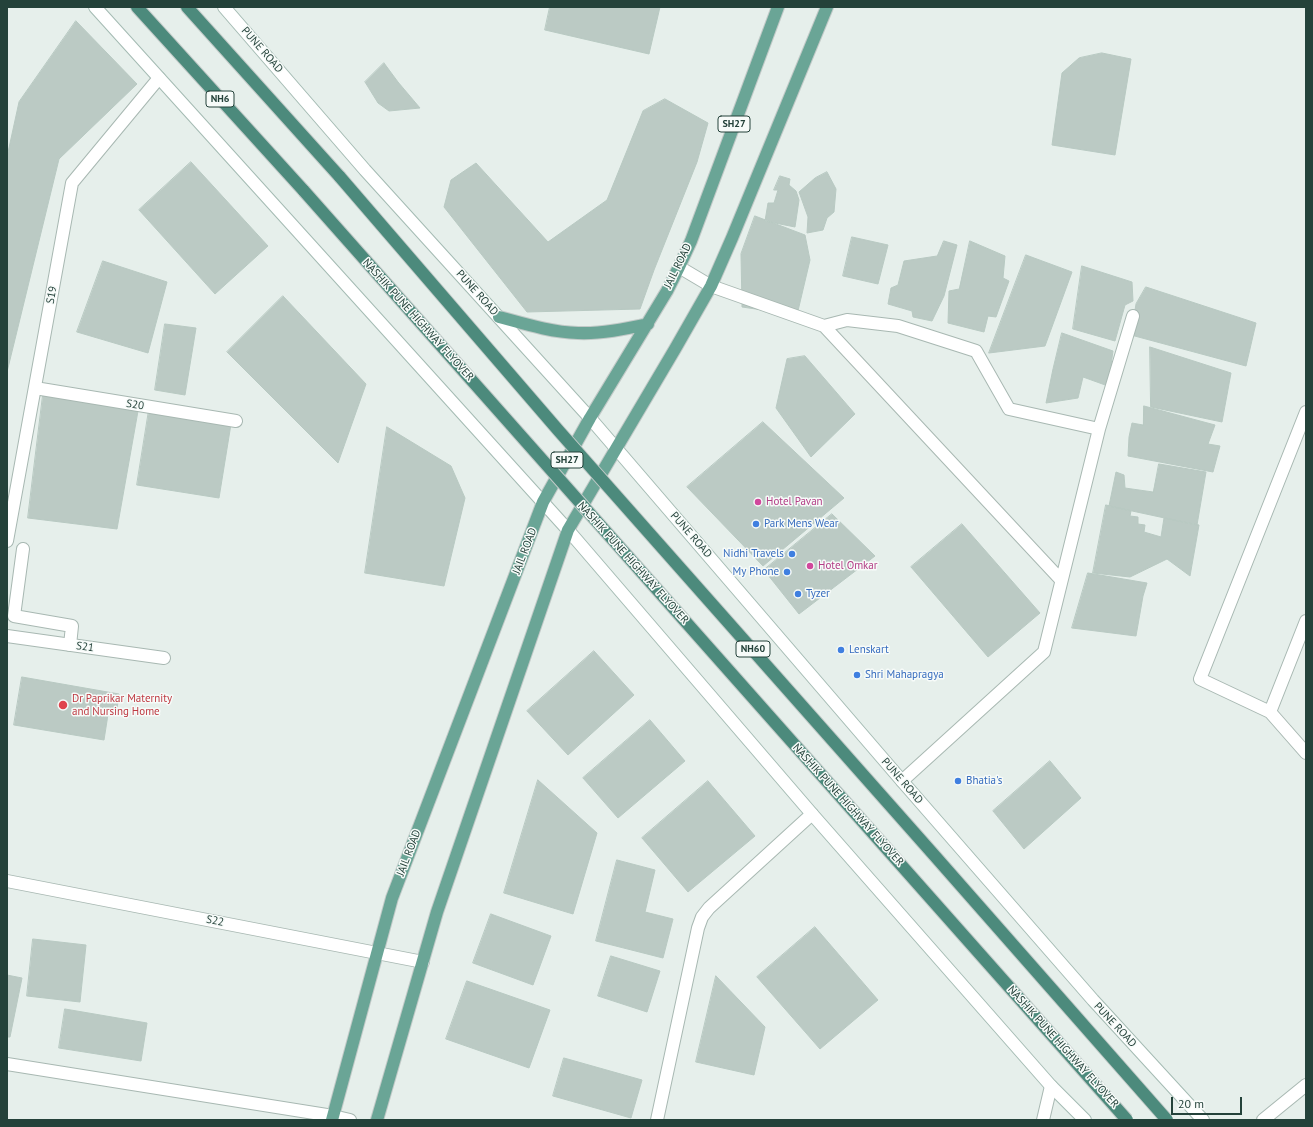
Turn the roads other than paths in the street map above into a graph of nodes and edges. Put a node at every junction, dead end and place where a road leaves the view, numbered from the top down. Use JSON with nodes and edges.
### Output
{"nodes":[{"id":1,"x":95,"y":7,"type":"edge"},
{"id":2,"x":137,"y":7,"type":"edge"},
{"id":3,"x":187,"y":7,"type":"edge"},
{"id":4,"x":224,"y":7,"type":"edge"},
{"id":5,"x":778,"y":7,"type":"edge"},
{"id":6,"x":827,"y":7,"type":"edge"},
{"id":7,"x":159,"y":78,"type":"junction"},
{"id":8,"x":304,"y":191,"type":"joint"},
{"id":9,"x":679,"y":267,"type":"junction"},
{"id":10,"x":711,"y":286,"type":"junction"},
{"id":11,"x":1133,"y":316,"type":"dead end"},
{"id":12,"x":499,"y":317,"type":"junction"},
{"id":13,"x":648,"y":324,"type":"junction"},
{"id":14,"x":824,"y":326,"type":"junction"},
{"id":15,"x":35,"y":388,"type":"junction"},
{"id":16,"x":1306,"y":412,"type":"edge"},
{"id":17,"x":590,"y":418,"type":"junction"},
{"id":18,"x":236,"y":422,"type":"dead end"},
{"id":19,"x":1099,"y":429,"type":"junction"},
{"id":20,"x":616,"y":448,"type":"junction"},
{"id":21,"x":544,"y":502,"type":"junction"},
{"id":22,"x":568,"y":530,"type":"junction"},
{"id":23,"x":7,"y":541,"type":"edge"},
{"id":24,"x":23,"y":549,"type":"dead end"},
{"id":25,"x":1061,"y":580,"type":"junction"},
{"id":26,"x":1306,"y":621,"type":"edge"},
{"id":27,"x":7,"y":636,"type":"edge"},
{"id":28,"x":70,"y":645,"type":"junction"},
{"id":29,"x":164,"y":658,"type":"dead end"},
{"id":30,"x":1270,"y":712,"type":"junction"},
{"id":31,"x":1306,"y":753,"type":"edge"},
{"id":32,"x":902,"y":781,"type":"junction"},
{"id":33,"x":812,"y":814,"type":"junction"},
{"id":34,"x":7,"y":881,"type":"edge"},
{"id":35,"x":378,"y":953,"type":"junction"},
{"id":36,"x":423,"y":962,"type":"junction"},
{"id":37,"x":7,"y":1064,"type":"edge"},
{"id":38,"x":1306,"y":1084,"type":"edge"},
{"id":39,"x":1051,"y":1086,"type":"junction"},
{"id":40,"x":332,"y":1118,"type":"edge"},
{"id":41,"x":350,"y":1120,"type":"edge"},
{"id":42,"x":377,"y":1120,"type":"edge"},
{"id":43,"x":657,"y":1120,"type":"edge"},
{"id":44,"x":1043,"y":1120,"type":"edge"},
{"id":45,"x":1085,"y":1120,"type":"edge"},
{"id":46,"x":1127,"y":1120,"type":"edge"},
{"id":47,"x":1167,"y":1120,"type":"edge"},
{"id":48,"x":1203,"y":1120,"type":"edge"},
{"id":49,"x":1263,"y":1120,"type":"edge"}],
"edges":[{"from":1,"to":7,"type":"street"},
{"from":2,"to":8,"type":"highway","name":"NASHIK PUNE HIGHWAY FLYOVER","number":"NH6"},
{"from":3,"to":47,"type":"highway","number":"NH60","bridge":true},
{"from":4,"to":12,"type":"street","name":"PUNE ROAD"},
{"from":5,"to":9,"type":"main road","name":"JAIL ROAD","number":"SH27"},
{"from":6,"to":10,"type":"main road"},
{"from":7,"to":15,"type":"street","name":"S19"},
{"from":7,"to":21,"type":"street"},
{"from":8,"to":46,"type":"highway","name":"NASHIK PUNE HIGHWAY FLYOVER","number":"NH60","bridge":true},
{"from":9,"to":10,"type":"street"},
{"from":9,"to":13,"type":"main road","name":"JAIL ROAD","number":"SH27"},
{"from":10,"to":14,"type":"street"},
{"from":10,"to":20,"type":"main road"},
{"from":11,"to":19,"type":"street"},
{"from":12,"to":13,"type":"main road"},
{"from":12,"to":17,"type":"street","name":"PUNE ROAD"},
{"from":13,"to":17,"type":"main road","name":"JAIL ROAD","number":"SH27"},
{"from":14,"to":19,"type":"street"},
{"from":14,"to":25,"type":"street"},
{"from":15,"to":18,"type":"street","name":"S20"},
{"from":15,"to":23,"type":"street","name":"S19"},
{"from":16,"to":30,"type":"street"},
{"from":17,"to":20,"type":"street","name":"PUNE ROAD"},
{"from":17,"to":21,"type":"main road","name":"JAIL ROAD","number":"SH27"},
{"from":19,"to":25,"type":"street"},
{"from":20,"to":22,"type":"main road"},
{"from":20,"to":32,"type":"street","name":"PUNE ROAD"},
{"from":21,"to":22,"type":"street"},
{"from":21,"to":35,"type":"main road","name":"JAIL ROAD"},
{"from":22,"to":33,"type":"street"},
{"from":22,"to":36,"type":"main road"},
{"from":24,"to":28,"type":"street"},
{"from":25,"to":32,"type":"street"},
{"from":26,"to":30,"type":"street"},
{"from":27,"to":28,"type":"street","name":"S21"},
{"from":28,"to":29,"type":"street","name":"S21"},
{"from":30,"to":31,"type":"street"},
{"from":32,"to":48,"type":"street","name":"PUNE ROAD"},
{"from":33,"to":39,"type":"street"},
{"from":33,"to":43,"type":"street"},
{"from":34,"to":35,"type":"street","name":"S22"},
{"from":35,"to":36,"type":"street","name":"S22"},
{"from":35,"to":40,"type":"main road","name":"JAIL ROAD"},
{"from":36,"to":42,"type":"main road"},
{"from":37,"to":40,"type":"street"},
{"from":38,"to":49,"type":"street"},
{"from":39,"to":44,"type":"street"},
{"from":39,"to":45,"type":"street"},
{"from":40,"to":41,"type":"street"}]}
